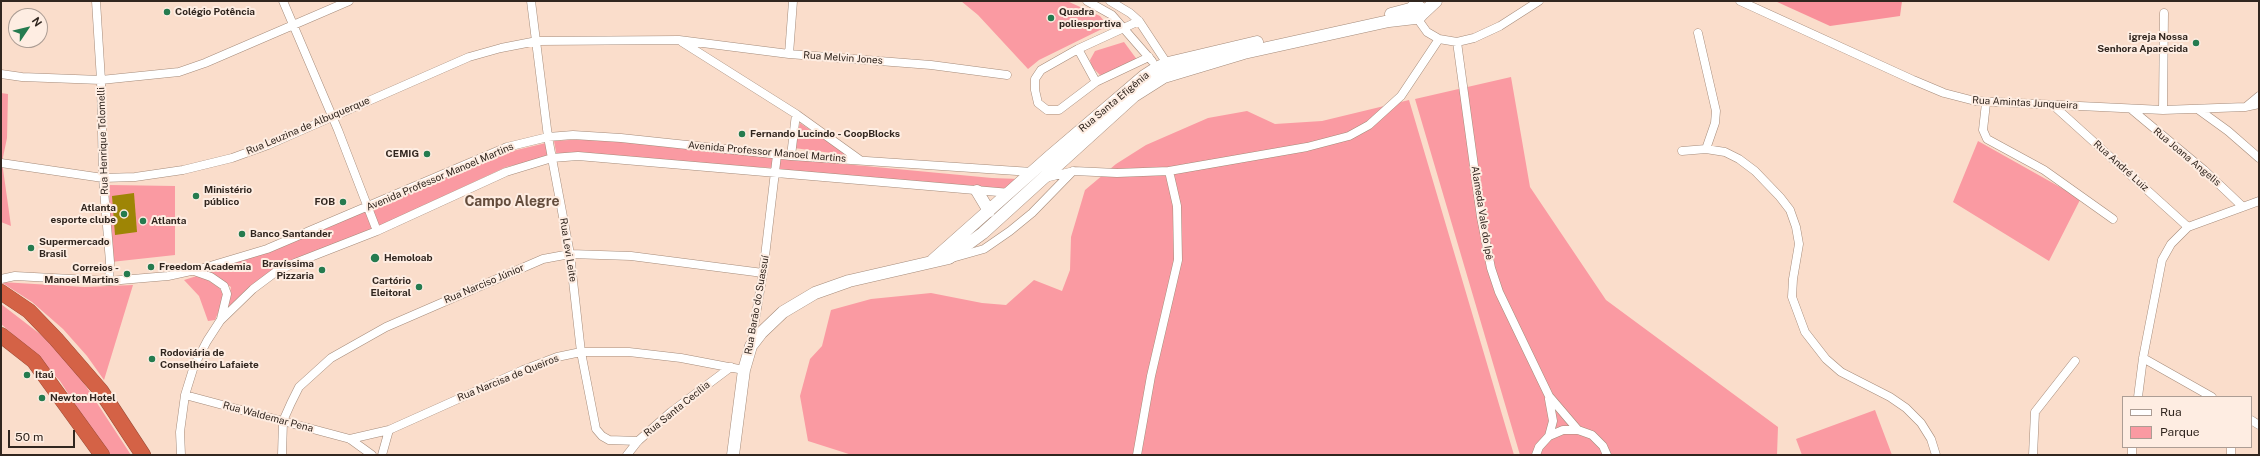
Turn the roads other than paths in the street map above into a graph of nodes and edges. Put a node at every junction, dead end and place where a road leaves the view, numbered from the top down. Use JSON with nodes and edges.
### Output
{"nodes":[{"id":1,"x":96,"y":1,"type":"edge"},
{"id":2,"x":284,"y":1,"type":"edge"},
{"id":3,"x":349,"y":1,"type":"edge"},
{"id":4,"x":531,"y":1,"type":"edge"},
{"id":5,"x":793,"y":1,"type":"edge"},
{"id":6,"x":1088,"y":1,"type":"edge"},
{"id":7,"x":1110,"y":1,"type":"edge"},
{"id":8,"x":1436,"y":1,"type":"edge"},
{"id":9,"x":1539,"y":1,"type":"edge"},
{"id":10,"x":1740,"y":1,"type":"edge"},
{"id":11,"x":2164,"y":13,"type":"dead end"},
{"id":12,"x":1418,"y":14,"type":"edge"},
{"id":13,"x":1139,"y":21,"type":"junction"},
{"id":14,"x":294,"y":24,"type":"junction"},
{"id":15,"x":1124,"y":28,"type":"junction"},
{"id":16,"x":1698,"y":33,"type":"dead end"},
{"id":17,"x":1439,"y":38,"type":"junction"},
{"id":18,"x":679,"y":40,"type":"junction"},
{"id":19,"x":537,"y":41,"type":"junction"},
{"id":20,"x":1457,"y":42,"type":"junction"},
{"id":21,"x":1078,"y":49,"type":"junction"},
{"id":22,"x":789,"y":54,"type":"junction"},
{"id":23,"x":1149,"y":57,"type":"junction"},
{"id":24,"x":1163,"y":65,"type":"junction"},
{"id":25,"x":1,"y":74,"type":"edge"},
{"id":26,"x":1007,"y":75,"type":"dead end"},
{"id":27,"x":1169,"y":76,"type":"junction"},
{"id":28,"x":101,"y":80,"type":"junction"},
{"id":29,"x":1096,"y":82,"type":"junction"},
{"id":30,"x":2259,"y":96,"type":"edge"},
{"id":31,"x":1986,"y":103,"type":"junction"},
{"id":32,"x":2259,"y":104,"type":"edge"},
{"id":33,"x":2054,"y":106,"type":"junction"},
{"id":34,"x":2245,"y":107,"type":"junction"},
{"id":35,"x":2131,"y":109,"type":"junction"},
{"id":36,"x":2163,"y":110,"type":"junction"},
{"id":37,"x":2199,"y":110,"type":"junction"},
{"id":38,"x":796,"y":114,"type":"junction"},
{"id":39,"x":332,"y":116,"type":"junction"},
{"id":40,"x":548,"y":137,"type":"junction"},
{"id":41,"x":1706,"y":149,"type":"junction"},
{"id":42,"x":1682,"y":151,"type":"dead end"},
{"id":43,"x":777,"y":155,"type":"junction"},
{"id":44,"x":791,"y":156,"type":"junction"},
{"id":45,"x":552,"y":158,"type":"junction"},
{"id":46,"x":2259,"y":158,"type":"edge"},
{"id":47,"x":860,"y":160,"type":"junction"},
{"id":48,"x":1,"y":163,"type":"edge"},
{"id":49,"x":1074,"y":171,"type":"junction"},
{"id":50,"x":1169,"y":172,"type":"junction"},
{"id":51,"x":776,"y":173,"type":"junction"},
{"id":52,"x":1037,"y":175,"type":"junction"},
{"id":53,"x":103,"y":178,"type":"junction"},
{"id":54,"x":977,"y":191,"type":"junction"},
{"id":55,"x":1010,"y":193,"type":"junction"},
{"id":56,"x":1025,"y":194,"type":"junction"},
{"id":57,"x":2259,"y":201,"type":"edge"},
{"id":58,"x":2242,"y":206,"type":"junction"},
{"id":59,"x":368,"y":207,"type":"junction"},
{"id":60,"x":989,"y":211,"type":"junction"},
{"id":61,"x":2113,"y":219,"type":"dead end"},
{"id":62,"x":2188,"y":227,"type":"junction"},
{"id":63,"x":377,"y":230,"type":"junction"},
{"id":64,"x":570,"y":254,"type":"junction"},
{"id":65,"x":949,"y":258,"type":"junction"},
{"id":66,"x":930,"y":262,"type":"junction"},
{"id":67,"x":193,"y":271,"type":"junction"},
{"id":68,"x":763,"y":273,"type":"junction"},
{"id":69,"x":1,"y":279,"type":"edge"},
{"id":70,"x":109,"y":282,"type":"junction"},
{"id":71,"x":1,"y":292,"type":"edge"},
{"id":72,"x":220,"y":321,"type":"junction"},
{"id":73,"x":1,"y":334,"type":"edge"},
{"id":74,"x":751,"y":346,"type":"junction"},
{"id":75,"x":581,"y":352,"type":"junction"},
{"id":76,"x":2143,"y":358,"type":"junction"},
{"id":77,"x":2075,"y":361,"type":"dead end"},
{"id":78,"x":731,"y":367,"type":"junction"},
{"id":79,"x":744,"y":370,"type":"junction"},
{"id":80,"x":185,"y":395,"type":"junction"},
{"id":81,"x":1549,"y":396,"type":"junction"},
{"id":82,"x":2138,"y":396,"type":"edge"},
{"id":83,"x":2210,"y":396,"type":"edge"},
{"id":84,"x":282,"y":421,"type":"junction"},
{"id":85,"x":389,"y":430,"type":"junction"},
{"id":86,"x":1578,"y":430,"type":"junction"},
{"id":87,"x":1549,"y":436,"type":"junction"},
{"id":88,"x":350,"y":439,"type":"junction"},
{"id":89,"x":638,"y":442,"type":"junction"},
{"id":90,"x":98,"y":454,"type":"edge"},
{"id":91,"x":143,"y":455,"type":"edge"},
{"id":92,"x":181,"y":455,"type":"edge"},
{"id":93,"x":282,"y":455,"type":"edge"},
{"id":94,"x":372,"y":455,"type":"edge"},
{"id":95,"x":382,"y":455,"type":"edge"},
{"id":96,"x":627,"y":455,"type":"edge"},
{"id":97,"x":733,"y":455,"type":"edge"},
{"id":98,"x":1137,"y":455,"type":"edge"},
{"id":99,"x":1536,"y":455,"type":"edge"},
{"id":100,"x":1607,"y":455,"type":"edge"},
{"id":101,"x":1936,"y":455,"type":"edge"},
{"id":102,"x":2033,"y":455,"type":"edge"}],
"edges":[{"from":1,"to":28,"type":"street","name":"Rua Henrique Tolomelli"},
{"from":2,"to":14,"type":"street"},
{"from":3,"to":14,"type":"street"},
{"from":4,"to":19,"type":"street","name":"Rua Levi Leite"},
{"from":5,"to":22,"type":"street"},
{"from":6,"to":15,"type":"street"},
{"from":7,"to":13,"type":"street"},
{"from":8,"to":12,"type":"main road"},
{"from":9,"to":20,"type":"street"},
{"from":10,"to":31,"type":"street","name":"Rua Amintas Junqueira"},
{"from":11,"to":36,"type":"street"},
{"from":12,"to":17,"type":"street"},
{"from":12,"to":24,"type":"main road","name":"Rua Santa Efigênia"},
{"from":12,"to":27,"type":"main road","name":"Rua Santa Efigênia"},
{"from":13,"to":15,"type":"street"},
{"from":13,"to":24,"type":"street"},
{"from":14,"to":28,"type":"street"},
{"from":14,"to":39,"type":"street"},
{"from":15,"to":21,"type":"street"},
{"from":15,"to":23,"type":"street"},
{"from":16,"to":41,"type":"street"},
{"from":17,"to":20,"type":"street"},
{"from":17,"to":50,"type":"street","name":"Avenida Professor Manoel Martins"},
{"from":18,"to":19,"type":"street","name":"Rua Melvin Jones"},
{"from":18,"to":22,"type":"street","name":"Rua Melvin Jones"},
{"from":18,"to":38,"type":"street"},
{"from":19,"to":39,"type":"street","name":"Rua Leuzina de Albuquerque"},
{"from":19,"to":40,"type":"street","name":"Rua Levi Leite"},
{"from":20,"to":81,"type":"street","name":"Alameda Vale do Ipê"},
{"from":21,"to":29,"type":"street"},
{"from":21,"to":29,"type":"street"},
{"from":22,"to":26,"type":"street","name":"Rua Melvin Jones"},
{"from":23,"to":24,"type":"street"},
{"from":23,"to":29,"type":"street"},
{"from":24,"to":27,"type":"street"},
{"from":24,"to":52,"type":"main road","name":"Rua Santa Efigênia"},
{"from":25,"to":28,"type":"street"},
{"from":27,"to":52,"type":"main road","name":"Rua Santa Efigênia"},
{"from":28,"to":53,"type":"street","name":"Rua Henrique Tolomelli"},
{"from":30,"to":34,"type":"street"},
{"from":31,"to":33,"type":"street","name":"Rua Amintas Junqueira"},
{"from":31,"to":61,"type":"street"},
{"from":32,"to":34,"type":"street","name":"Rua Amintas Junqueira"},
{"from":33,"to":35,"type":"street","name":"Rua Amintas Junqueira"},
{"from":33,"to":62,"type":"street","name":"Rua André Luiz"},
{"from":34,"to":37,"type":"street","name":"Rua Amintas Junqueira"},
{"from":35,"to":36,"type":"street","name":"Rua Amintas Junqueira"},
{"from":35,"to":58,"type":"street","name":"Rua Joana Angelis"},
{"from":36,"to":37,"type":"street","name":"Rua Amintas Junqueira"},
{"from":37,"to":46,"type":"street"},
{"from":38,"to":44,"type":"street"},
{"from":38,"to":47,"type":"street"},
{"from":39,"to":53,"type":"street","name":"Rua Leuzina de Albuquerque"},
{"from":39,"to":59,"type":"street"},
{"from":40,"to":43,"type":"street","name":"Avenida Professor Manoel Martins"},
{"from":40,"to":45,"type":"street","name":"Rua Levi Leite"},
{"from":40,"to":59,"type":"street","name":"Avenida Professor Manoel Martins"},
{"from":41,"to":42,"type":"street"},
{"from":41,"to":101,"type":"street"},
{"from":43,"to":44,"type":"street","name":"Avenida Professor Manoel Martins"},
{"from":43,"to":51,"type":"street","name":"Rua Barão do Suassuí"},
{"from":44,"to":47,"type":"street","name":"Avenida Professor Manoel Martins"},
{"from":45,"to":51,"type":"street","name":"Avenida Professor Manoel Martins"},
{"from":45,"to":63,"type":"street","name":"Avenida Professor Manoel Martins"},
{"from":45,"to":64,"type":"street","name":"Rua Levi Leite"},
{"from":47,"to":52,"type":"street","name":"Avenida Professor Manoel Martins"},
{"from":48,"to":53,"type":"street","name":"Rua Leuzina de Albuquerque"},
{"from":49,"to":50,"type":"street","name":"Avenida Professor Manoel Martins"},
{"from":49,"to":52,"type":"street","name":"Avenida Professor Manoel Martins"},
{"from":49,"to":65,"type":"street"},
{"from":50,"to":98,"type":"street"},
{"from":51,"to":54,"type":"street","name":"Avenida Professor Manoel Martins"},
{"from":51,"to":68,"type":"street","name":"Rua Barão do Suassuí"},
{"from":52,"to":55,"type":"main road","name":"Rua Santa Efigênia"},
{"from":52,"to":56,"type":"main road","name":"Rua Santa Efigênia"},
{"from":53,"to":70,"type":"street","name":"Rua Henrique Tolomelli"},
{"from":54,"to":55,"type":"street","name":"Avenida Professor Manoel Martins"},
{"from":54,"to":60,"type":"main road"},
{"from":55,"to":56,"type":"street","name":"Avenida Professor Manoel Martins"},
{"from":55,"to":60,"type":"main road","name":"Rua Santa Efigênia"},
{"from":56,"to":65,"type":"main road","name":"Rua Santa Efigênia"},
{"from":57,"to":58,"type":"street"},
{"from":58,"to":62,"type":"street"},
{"from":59,"to":63,"type":"street"},
{"from":59,"to":67,"type":"street","name":"Avenida Professor Manoel Martins"},
{"from":60,"to":66,"type":"main road","name":"Rua Santa Efigênia"},
{"from":62,"to":76,"type":"street"},
{"from":63,"to":72,"type":"street","name":"Avenida Professor Manoel Martins"},
{"from":64,"to":68,"type":"street","name":"Rua Narciso Júnior"},
{"from":64,"to":75,"type":"street","name":"Rua Levi Leite"},
{"from":64,"to":84,"type":"street","name":"Rua Narciso Júnior"},
{"from":65,"to":66,"type":"main road","name":"Rua Santa Efigênia"},
{"from":66,"to":74,"type":"main road","name":"Rua Santa Efigênia"},
{"from":67,"to":70,"type":"street","name":"Avenida Professor Manoel Martins"},
{"from":67,"to":72,"type":"street"},
{"from":68,"to":74,"type":"street","name":"Rua Barão do Suassuí"},
{"from":69,"to":70,"type":"street","name":"Avenida Professor Manoel Martins"},
{"from":71,"to":91,"type":"highway"},
{"from":72,"to":80,"type":"street","name":"Avenida Professor Manoel Martins"},
{"from":73,"to":90,"type":"highway"},
{"from":74,"to":79,"type":"main road","name":"Rua Barão do Suassuí"},
{"from":75,"to":78,"type":"street","name":"Rua Narcisa de Queiros"},
{"from":75,"to":85,"type":"street","name":"Rua Narcisa de Queiros"},
{"from":75,"to":89,"type":"street","name":"Rua Levi Leite"},
{"from":76,"to":82,"type":"street"},
{"from":76,"to":83,"type":"street"},
{"from":77,"to":102,"type":"street"},
{"from":78,"to":79,"type":"street","name":"Rua Narcisa de Queiros"},
{"from":78,"to":89,"type":"street","name":"Rua Santa Cecília"},
{"from":79,"to":97,"type":"main road","name":"Rua Barão do Suassuí"},
{"from":80,"to":84,"type":"street","name":"Rua Waldemar Pena"},
{"from":80,"to":92,"type":"street","name":"Avenida Professor Manoel Martins"},
{"from":81,"to":86,"type":"street","name":"Alameda Vale do Ipê"},
{"from":81,"to":87,"type":"street","name":"Alameda Vale do Ipê"},
{"from":84,"to":88,"type":"street","name":"Rua Waldemar Pena"},
{"from":84,"to":93,"type":"street","name":"Rua Narciso Júnior"},
{"from":85,"to":88,"type":"street","name":"Rua Narcisa de Queiros"},
{"from":85,"to":95,"type":"street"},
{"from":86,"to":87,"type":"street"},
{"from":86,"to":100,"type":"street"},
{"from":87,"to":99,"type":"street"},
{"from":88,"to":94,"type":"street"},
{"from":89,"to":96,"type":"street","name":"Rua Santa Cecília"}]}
